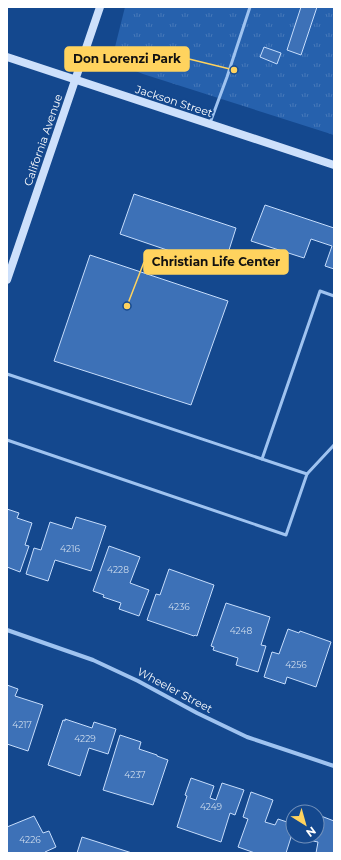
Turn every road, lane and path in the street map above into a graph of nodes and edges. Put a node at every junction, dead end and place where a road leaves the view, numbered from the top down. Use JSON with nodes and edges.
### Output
{"nodes":[{"id":1,"x":100,"y":7,"type":"edge"},
{"id":2,"x":250,"y":7,"type":"edge"},
{"id":3,"x":7,"y":57,"type":"edge"},
{"id":4,"x":75,"y":80,"type":"junction"},
{"id":5,"x":209,"y":124,"type":"junction"},
{"id":6,"x":334,"y":166,"type":"edge"},
{"id":7,"x":7,"y":280,"type":"edge"},
{"id":8,"x":334,"y":296,"type":"edge"},
{"id":9,"x":7,"y":374,"type":"edge"},
{"id":10,"x":7,"y":440,"type":"edge"},
{"id":11,"x":334,"y":445,"type":"edge"},
{"id":12,"x":262,"y":459,"type":"junction"},
{"id":13,"x":308,"y":474,"type":"junction"},
{"id":14,"x":7,"y":630,"type":"edge"},
{"id":15,"x":334,"y":766,"type":"edge"}],
"edges":[{"from":1,"to":4,"type":"main road","name":"California Avenue"},
{"from":2,"to":5,"type":"lane"},
{"from":3,"to":4,"type":"main road","name":"Jackson Street"},
{"from":4,"to":5,"type":"main road","name":"Jackson Street"},
{"from":4,"to":7,"type":"main road","name":"California Avenue"},
{"from":5,"to":6,"type":"main road","name":"Jackson Street"},
{"from":8,"to":12,"type":"lane"},
{"from":9,"to":12,"type":"lane"},
{"from":10,"to":13,"type":"lane"},
{"from":11,"to":13,"type":"lane"},
{"from":12,"to":13,"type":"lane"},
{"from":14,"to":15,"type":"street","name":"Wheeler Street"}]}
